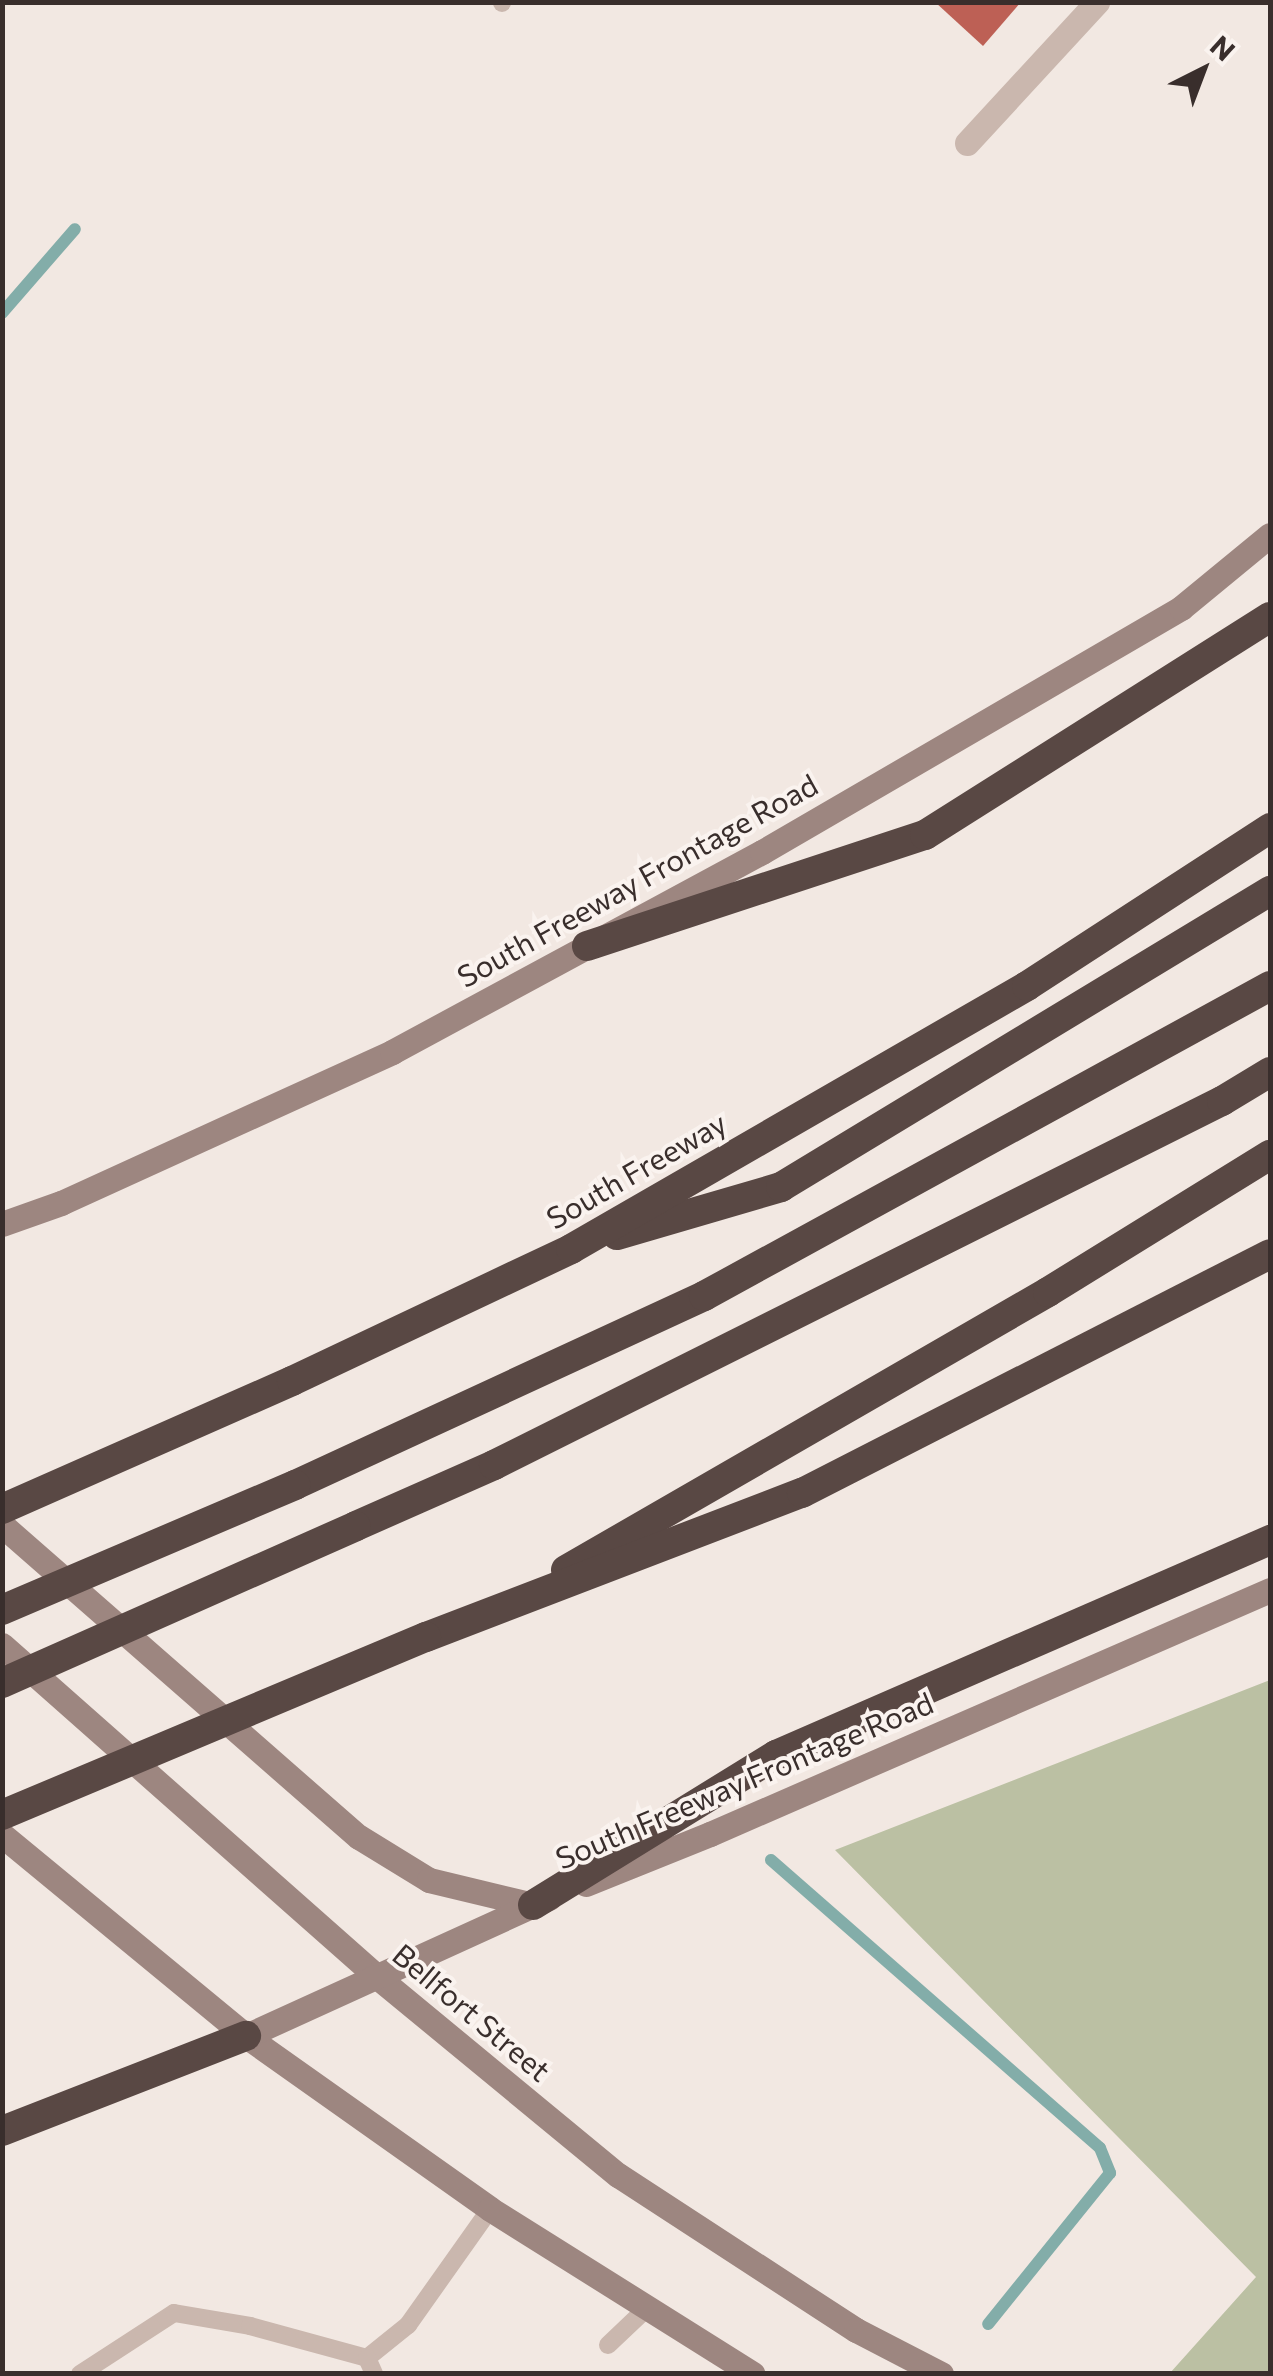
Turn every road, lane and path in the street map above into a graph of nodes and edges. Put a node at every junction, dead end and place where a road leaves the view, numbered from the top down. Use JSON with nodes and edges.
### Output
{"nodes":[{"id":1,"x":1096,"y":2,"type":"edge"},
{"id":2,"x":967,"y":143,"type":"dead end"},
{"id":3,"x":1270,"y":534,"type":"edge"},
{"id":4,"x":1270,"y":617,"type":"edge"},
{"id":5,"x":1270,"y":828,"type":"edge"},
{"id":6,"x":1270,"y":891,"type":"edge"},
{"id":7,"x":587,"y":946,"type":"junction"},
{"id":8,"x":1270,"y":986,"type":"edge"},
{"id":9,"x":1270,"y":1072,"type":"edge"},
{"id":10,"x":1270,"y":1155,"type":"edge"},
{"id":11,"x":61,"y":1203,"type":"junction"},
{"id":12,"x":2,"y":1224,"type":"edge"},
{"id":13,"x":2,"y":1240,"type":"edge"},
{"id":14,"x":571,"y":1249,"type":"junction"},
{"id":15,"x":1270,"y":1254,"type":"edge"},
{"id":16,"x":2,"y":1509,"type":"edge"},
{"id":17,"x":2,"y":1525,"type":"edge"},
{"id":18,"x":1270,"y":1540,"type":"edge"},
{"id":19,"x":1270,"y":1590,"type":"edge"},
{"id":20,"x":2,"y":1610,"type":"edge"},
{"id":21,"x":490,"y":1616,"type":"junction"},
{"id":22,"x":2,"y":1645,"type":"edge"},
{"id":23,"x":2,"y":1683,"type":"edge"},
{"id":24,"x":2,"y":1815,"type":"edge"},
{"id":25,"x":2,"y":1834,"type":"edge"},
{"id":26,"x":533,"y":1905,"type":"junction"},
{"id":27,"x":375,"y":1975,"type":"junction"},
{"id":28,"x":246,"y":2036,"type":"junction"},
{"id":29,"x":2,"y":2131,"type":"edge"},
{"id":30,"x":490,"y":2209,"type":"junction"},
{"id":31,"x":648,"y":2307,"type":"junction"},
{"id":32,"x":608,"y":2345,"type":"dead end"},
{"id":33,"x":370,"y":2366,"type":"edge"},
{"id":34,"x":80,"y":2374,"type":"edge"},
{"id":35,"x":753,"y":2374,"type":"edge"},
{"id":36,"x":942,"y":2374,"type":"edge"}],
"edges":[{"from":1,"to":2,"type":"street"},
{"from":3,"to":7,"type":"main road","name":"South Freeway Frontage Road"},
{"from":4,"to":7,"type":"highway"},
{"from":5,"to":14,"type":"highway","name":"South Freeway"},
{"from":6,"to":14,"type":"highway"},
{"from":7,"to":11,"type":"main road","name":"South Freeway Frontage Road"},
{"from":8,"to":20,"type":"highway","bridge":true},
{"from":9,"to":23,"type":"highway","bridge":true},
{"from":10,"to":21,"type":"highway"},
{"from":11,"to":12,"type":"main road","name":"South Freeway Frontage Road"},
{"from":11,"to":13,"type":"main road"},
{"from":14,"to":16,"type":"highway","name":"South Freeway"},
{"from":15,"to":21,"type":"highway"},
{"from":17,"to":26,"type":"main road"},
{"from":18,"to":26,"type":"highway"},
{"from":19,"to":26,"type":"main road","name":"South Freeway Frontage Road"},
{"from":21,"to":24,"type":"highway","bridge":true},
{"from":22,"to":27,"type":"main road","name":"Bellfort Street"},
{"from":25,"to":28,"type":"main road"},
{"from":26,"to":27,"type":"main road","name":"South Freeway Frontage Road"},
{"from":27,"to":28,"type":"main road","name":"South Freeway Frontage Road"},
{"from":27,"to":36,"type":"main road","name":"Bellfort Street"},
{"from":28,"to":29,"type":"highway"},
{"from":28,"to":30,"type":"main road"},
{"from":30,"to":31,"type":"main road"},
{"from":30,"to":33,"type":"lane"},
{"from":31,"to":32,"type":"lane"},
{"from":31,"to":35,"type":"main road"},
{"from":33,"to":34,"type":"lane"}]}
